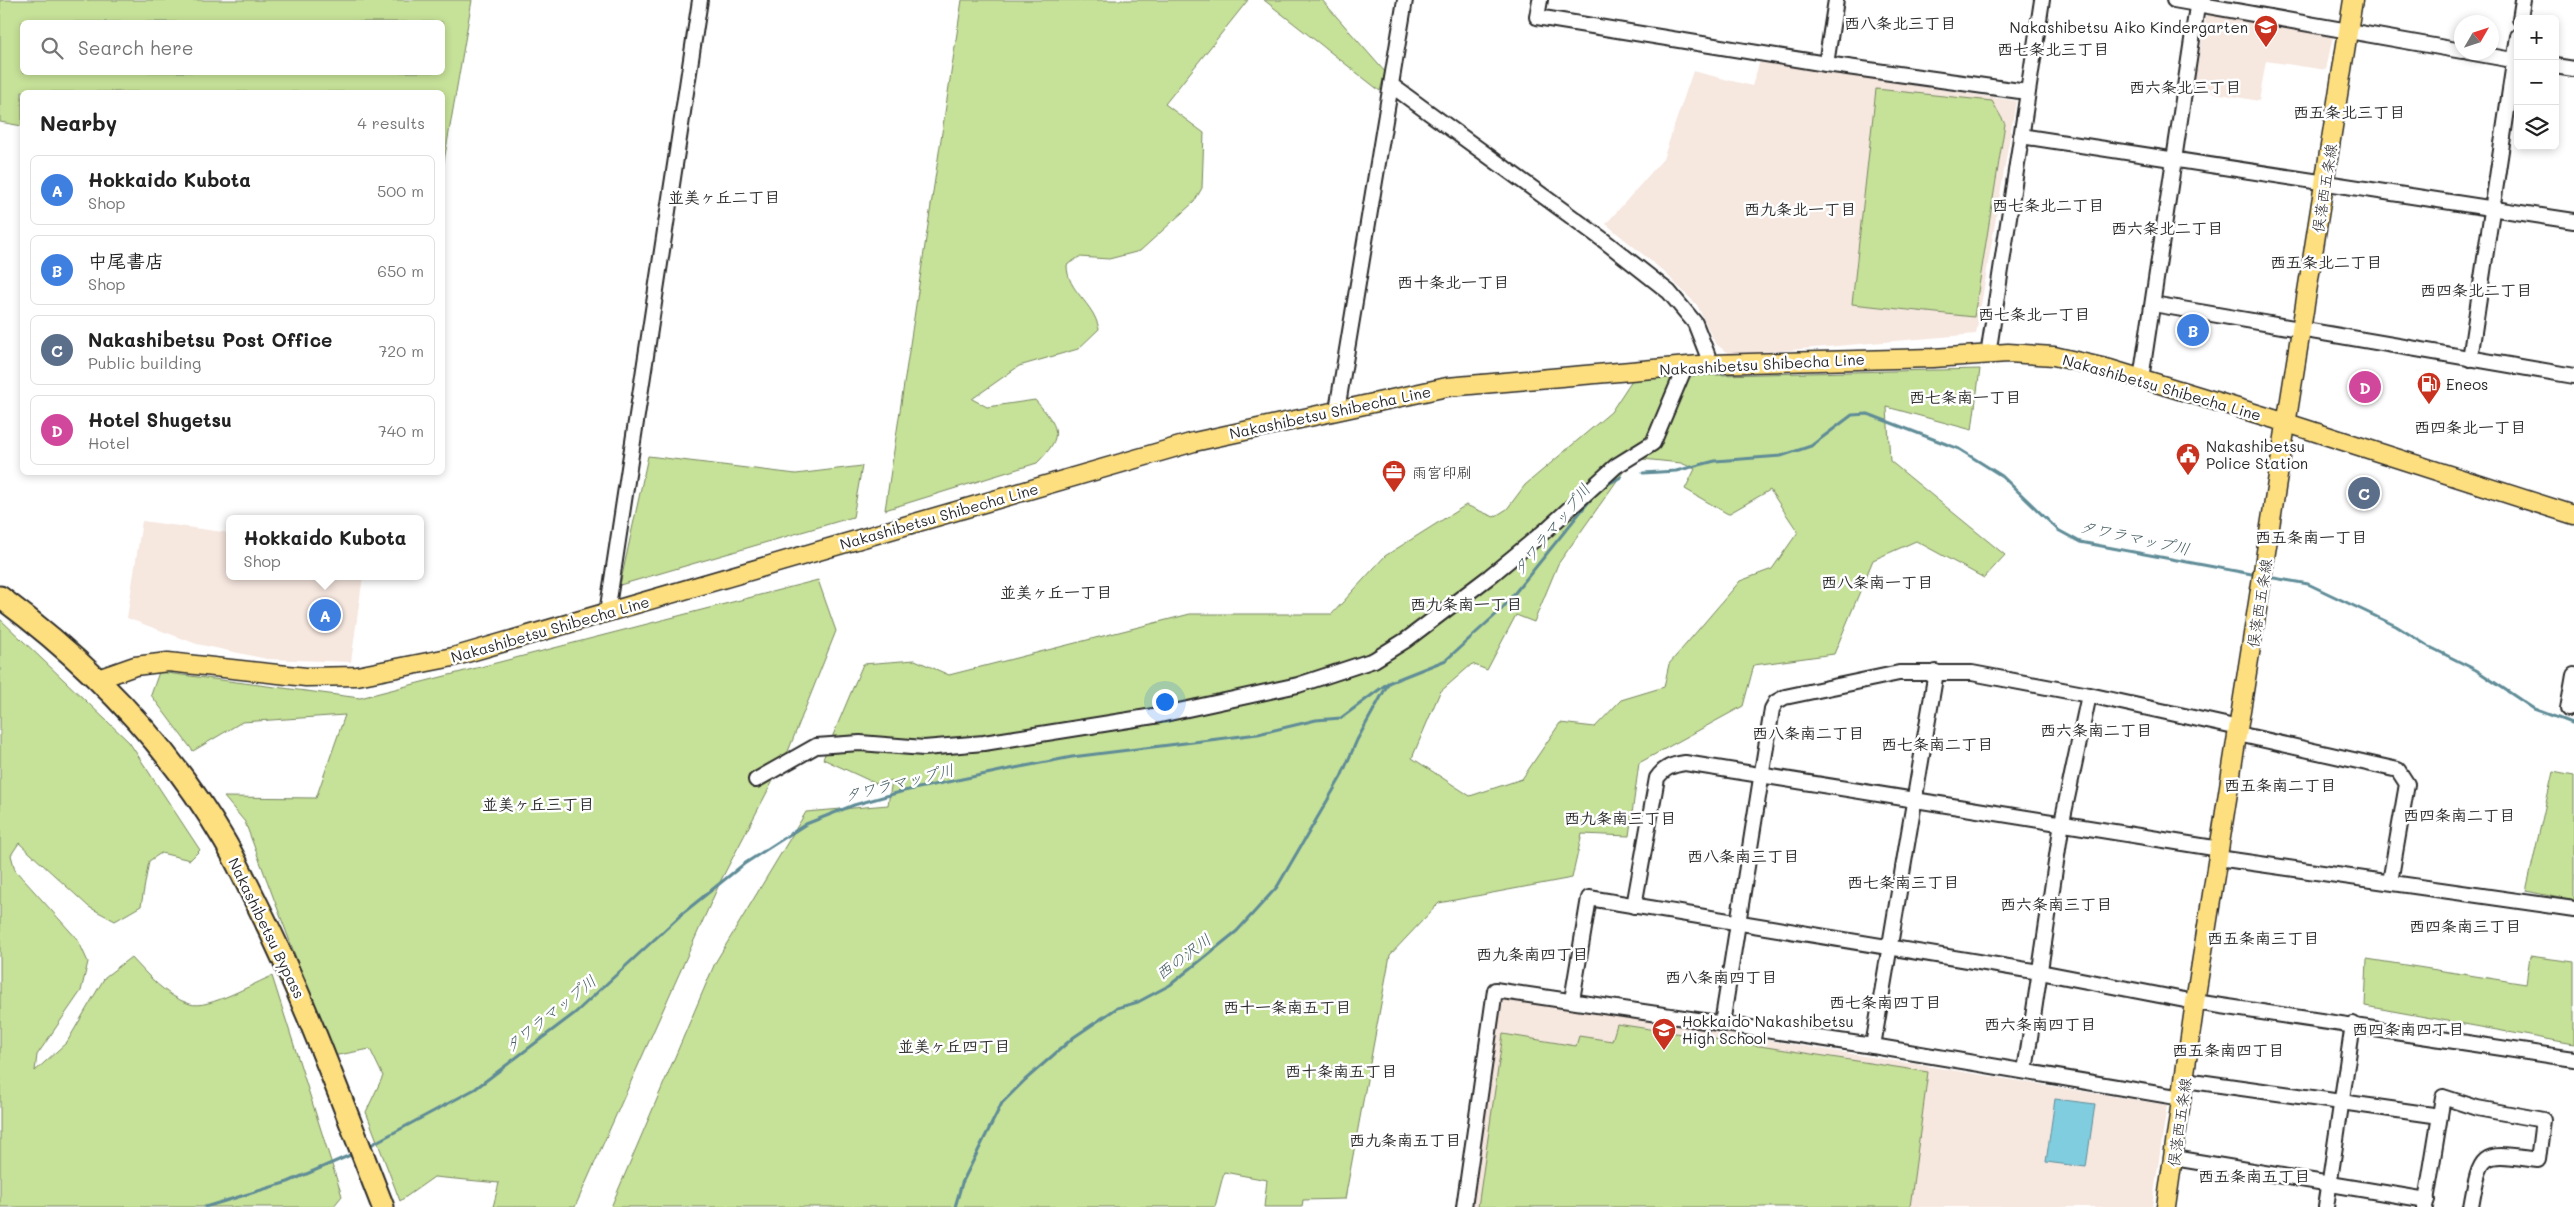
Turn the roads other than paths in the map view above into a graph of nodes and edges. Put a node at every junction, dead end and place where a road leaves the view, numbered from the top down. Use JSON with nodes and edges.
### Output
{"nodes":[{"id":1,"x":700,"y":0,"type":"edge"},
{"id":2,"x":1404,"y":0,"type":"edge"},
{"id":3,"x":1540,"y":0,"type":"edge"},
{"id":4,"x":1836,"y":0,"type":"edge"},
{"id":5,"x":2042,"y":0,"type":"edge"},
{"id":6,"x":2174,"y":0,"type":"edge"},
{"id":7,"x":2353,"y":0,"type":"edge"},
{"id":8,"x":2523,"y":0,"type":"edge"},
{"id":9,"x":2197,"y":2,"type":"edge"},
{"id":10,"x":2521,"y":15,"type":"edge"},
{"id":11,"x":2348,"y":32,"type":"junction"},
{"id":12,"x":2454,"y":50,"type":"edge"},
{"id":13,"x":2499,"y":57,"type":"edge"},
{"id":14,"x":2514,"y":60,"type":"edge"},
{"id":15,"x":1826,"y":64,"type":"junction"},
{"id":16,"x":2559,"y":67,"type":"edge"},
{"id":17,"x":2574,"y":69,"type":"edge"},
{"id":18,"x":2514,"y":73,"type":"edge"},
{"id":19,"x":1392,"y":85,"type":"junction"},
{"id":20,"x":2027,"y":92,"type":"junction"},
{"id":21,"x":2021,"y":136,"type":"junction"},
{"id":22,"x":2174,"y":159,"type":"junction"},
{"id":23,"x":2324,"y":183,"type":"junction"},
{"id":24,"x":2493,"y":208,"type":"junction"},
{"id":25,"x":2574,"y":221,"type":"edge"},
{"id":26,"x":2152,"y":304,"type":"junction"},
{"id":27,"x":2302,"y":330,"type":"junction"},
{"id":28,"x":1988,"y":355,"type":"junction"},
{"id":29,"x":2470,"y":359,"type":"junction"},
{"id":30,"x":1711,"y":364,"type":"junction"},
{"id":31,"x":1685,"y":367,"type":"junction"},
{"id":32,"x":2574,"y":376,"type":"edge"},
{"id":33,"x":2141,"y":379,"type":"junction"},
{"id":34,"x":1337,"y":410,"type":"junction"},
{"id":35,"x":2287,"y":423,"type":"junction"},
{"id":36,"x":2574,"y":515,"type":"edge"},
{"id":37,"x":0,"y":597,"type":"edge"},
{"id":38,"x":607,"y":613,"type":"junction"},
{"id":39,"x":1936,"y":672,"type":"junction"},
{"id":40,"x":2574,"y":675,"type":"edge"},
{"id":41,"x":98,"y":679,"type":"junction"},
{"id":42,"x":2089,"y":695,"type":"junction"},
{"id":43,"x":2568,"y":709,"type":"dead end"},
{"id":44,"x":2239,"y":731,"type":"junction"},
{"id":45,"x":1762,"y":774,"type":"junction"},
{"id":46,"x":756,"y":780,"type":"dead end"},
{"id":47,"x":1914,"y":800,"type":"junction"},
{"id":48,"x":2062,"y":822,"type":"junction"},
{"id":49,"x":2219,"y":853,"type":"junction"},
{"id":50,"x":2390,"y":882,"type":"junction"},
{"id":51,"x":1634,"y":906,"type":"junction"},
{"id":52,"x":2574,"y":909,"type":"edge"},
{"id":53,"x":1740,"y":923,"type":"junction"},
{"id":54,"x":1889,"y":948,"type":"junction"},
{"id":55,"x":2040,"y":972,"type":"junction"},
{"id":56,"x":1572,"y":1000,"type":"junction"},
{"id":57,"x":2195,"y":1002,"type":"junction"},
{"id":58,"x":1722,"y":1024,"type":"junction"},
{"id":59,"x":2353,"y":1024,"type":"junction"},
{"id":60,"x":1873,"y":1046,"type":"junction"},
{"id":61,"x":2574,"y":1059,"type":"edge"},
{"id":62,"x":2025,"y":1071,"type":"junction"},
{"id":63,"x":2185,"y":1080,"type":"junction"},
{"id":64,"x":2182,"y":1098,"type":"junction"},
{"id":65,"x":2342,"y":1102,"type":"junction"},
{"id":66,"x":2440,"y":1116,"type":"junction"},
{"id":67,"x":2174,"y":1158,"type":"junction"},
{"id":68,"x":2330,"y":1184,"type":"junction"},
{"id":69,"x":2426,"y":1204,"type":"edge"},
{"id":70,"x":383,"y":1207,"type":"edge"},
{"id":71,"x":1464,"y":1207,"type":"edge"},
{"id":72,"x":2166,"y":1207,"type":"edge"},
{"id":73,"x":2326,"y":1207,"type":"edge"},
{"id":74,"x":2471,"y":1207,"type":"edge"}],
"edges":[{"from":1,"to":38,"type":"street"},
{"from":2,"to":19,"type":"street"},
{"from":3,"to":15,"type":"street"},
{"from":4,"to":15,"type":"street"},
{"from":5,"to":20,"type":"street"},
{"from":6,"to":9,"type":"street"},
{"from":7,"to":11,"type":"main road","name":"俣落西五条線"},
{"from":8,"to":10,"type":"street"},
{"from":9,"to":11,"type":"street"},
{"from":9,"to":22,"type":"street"},
{"from":11,"to":12,"type":"street"},
{"from":11,"to":23,"type":"main road","name":"俣落西五条線"},
{"from":13,"to":14,"type":"street"},
{"from":15,"to":20,"type":"street"},
{"from":16,"to":17,"type":"street"},
{"from":18,"to":24,"type":"street"},
{"from":19,"to":30,"type":"street"},
{"from":19,"to":34,"type":"street"},
{"from":20,"to":21,"type":"street"},
{"from":21,"to":22,"type":"street"},
{"from":21,"to":28,"type":"street"},
{"from":22,"to":23,"type":"street"},
{"from":22,"to":26,"type":"street"},
{"from":23,"to":24,"type":"street"},
{"from":23,"to":27,"type":"main road","name":"俣落西五条線"},
{"from":24,"to":25,"type":"street"},
{"from":24,"to":29,"type":"street"},
{"from":26,"to":27,"type":"street"},
{"from":26,"to":33,"type":"street"},
{"from":27,"to":29,"type":"street"},
{"from":27,"to":35,"type":"main road","name":"俣落西五条線"},
{"from":28,"to":30,"type":"main road","name":"Nakashibetsu Shibecha Line"},
{"from":28,"to":33,"type":"main road","name":"Nakashibetsu Shibecha Line"},
{"from":29,"to":32,"type":"street"},
{"from":30,"to":31,"type":"main road","name":"Nakashibetsu Shibecha Line"},
{"from":31,"to":34,"type":"main road","name":"Nakashibetsu Shibecha Line"},
{"from":31,"to":46,"type":"street"},
{"from":33,"to":35,"type":"main road","name":"Nakashibetsu Shibecha Line"},
{"from":34,"to":38,"type":"main road","name":"Nakashibetsu Shibecha Line"},
{"from":35,"to":36,"type":"main road","name":"Nakashibetsu Shibecha Line"},
{"from":35,"to":44,"type":"main road","name":"俣落西五条線"},
{"from":37,"to":41,"type":"highway","name":"Nakashibetsu Bypass"},
{"from":38,"to":41,"type":"main road","name":"Nakashibetsu Shibecha Line"},
{"from":39,"to":42,"type":"street"},
{"from":39,"to":45,"type":"street"},
{"from":39,"to":47,"type":"street"},
{"from":40,"to":43,"type":"street"},
{"from":41,"to":70,"type":"highway","name":"Nakashibetsu Bypass"},
{"from":42,"to":44,"type":"street"},
{"from":42,"to":48,"type":"street"},
{"from":44,"to":49,"type":"main road","name":"俣落西五条線"},
{"from":44,"to":50,"type":"street"},
{"from":45,"to":47,"type":"street"},
{"from":45,"to":51,"type":"street"},
{"from":45,"to":53,"type":"street"},
{"from":47,"to":48,"type":"street"},
{"from":47,"to":54,"type":"street"},
{"from":48,"to":49,"type":"street"},
{"from":48,"to":55,"type":"street"},
{"from":49,"to":50,"type":"street"},
{"from":49,"to":57,"type":"main road","name":"俣落西五条線"},
{"from":50,"to":52,"type":"street"},
{"from":51,"to":53,"type":"street"},
{"from":51,"to":56,"type":"street"},
{"from":53,"to":54,"type":"street"},
{"from":53,"to":58,"type":"street"},
{"from":54,"to":55,"type":"street"},
{"from":54,"to":60,"type":"street"},
{"from":55,"to":57,"type":"street"},
{"from":55,"to":62,"type":"street"},
{"from":56,"to":58,"type":"street"},
{"from":56,"to":71,"type":"street"},
{"from":57,"to":59,"type":"street"},
{"from":57,"to":63,"type":"main road","name":"俣落西五条線"},
{"from":58,"to":60,"type":"street"},
{"from":59,"to":61,"type":"street"},
{"from":59,"to":65,"type":"street"},
{"from":60,"to":62,"type":"street"},
{"from":62,"to":64,"type":"street"},
{"from":63,"to":64,"type":"main road","name":"俣落西五条線"},
{"from":63,"to":65,"type":"street"},
{"from":64,"to":67,"type":"main road","name":"俣落西五条線"},
{"from":65,"to":66,"type":"street"},
{"from":65,"to":68,"type":"street"},
{"from":66,"to":69,"type":"street"},
{"from":66,"to":74,"type":"street"},
{"from":67,"to":68,"type":"street"},
{"from":67,"to":72,"type":"main road","name":"俣落西五条線"},
{"from":68,"to":69,"type":"street"},
{"from":68,"to":73,"type":"street"}]}
